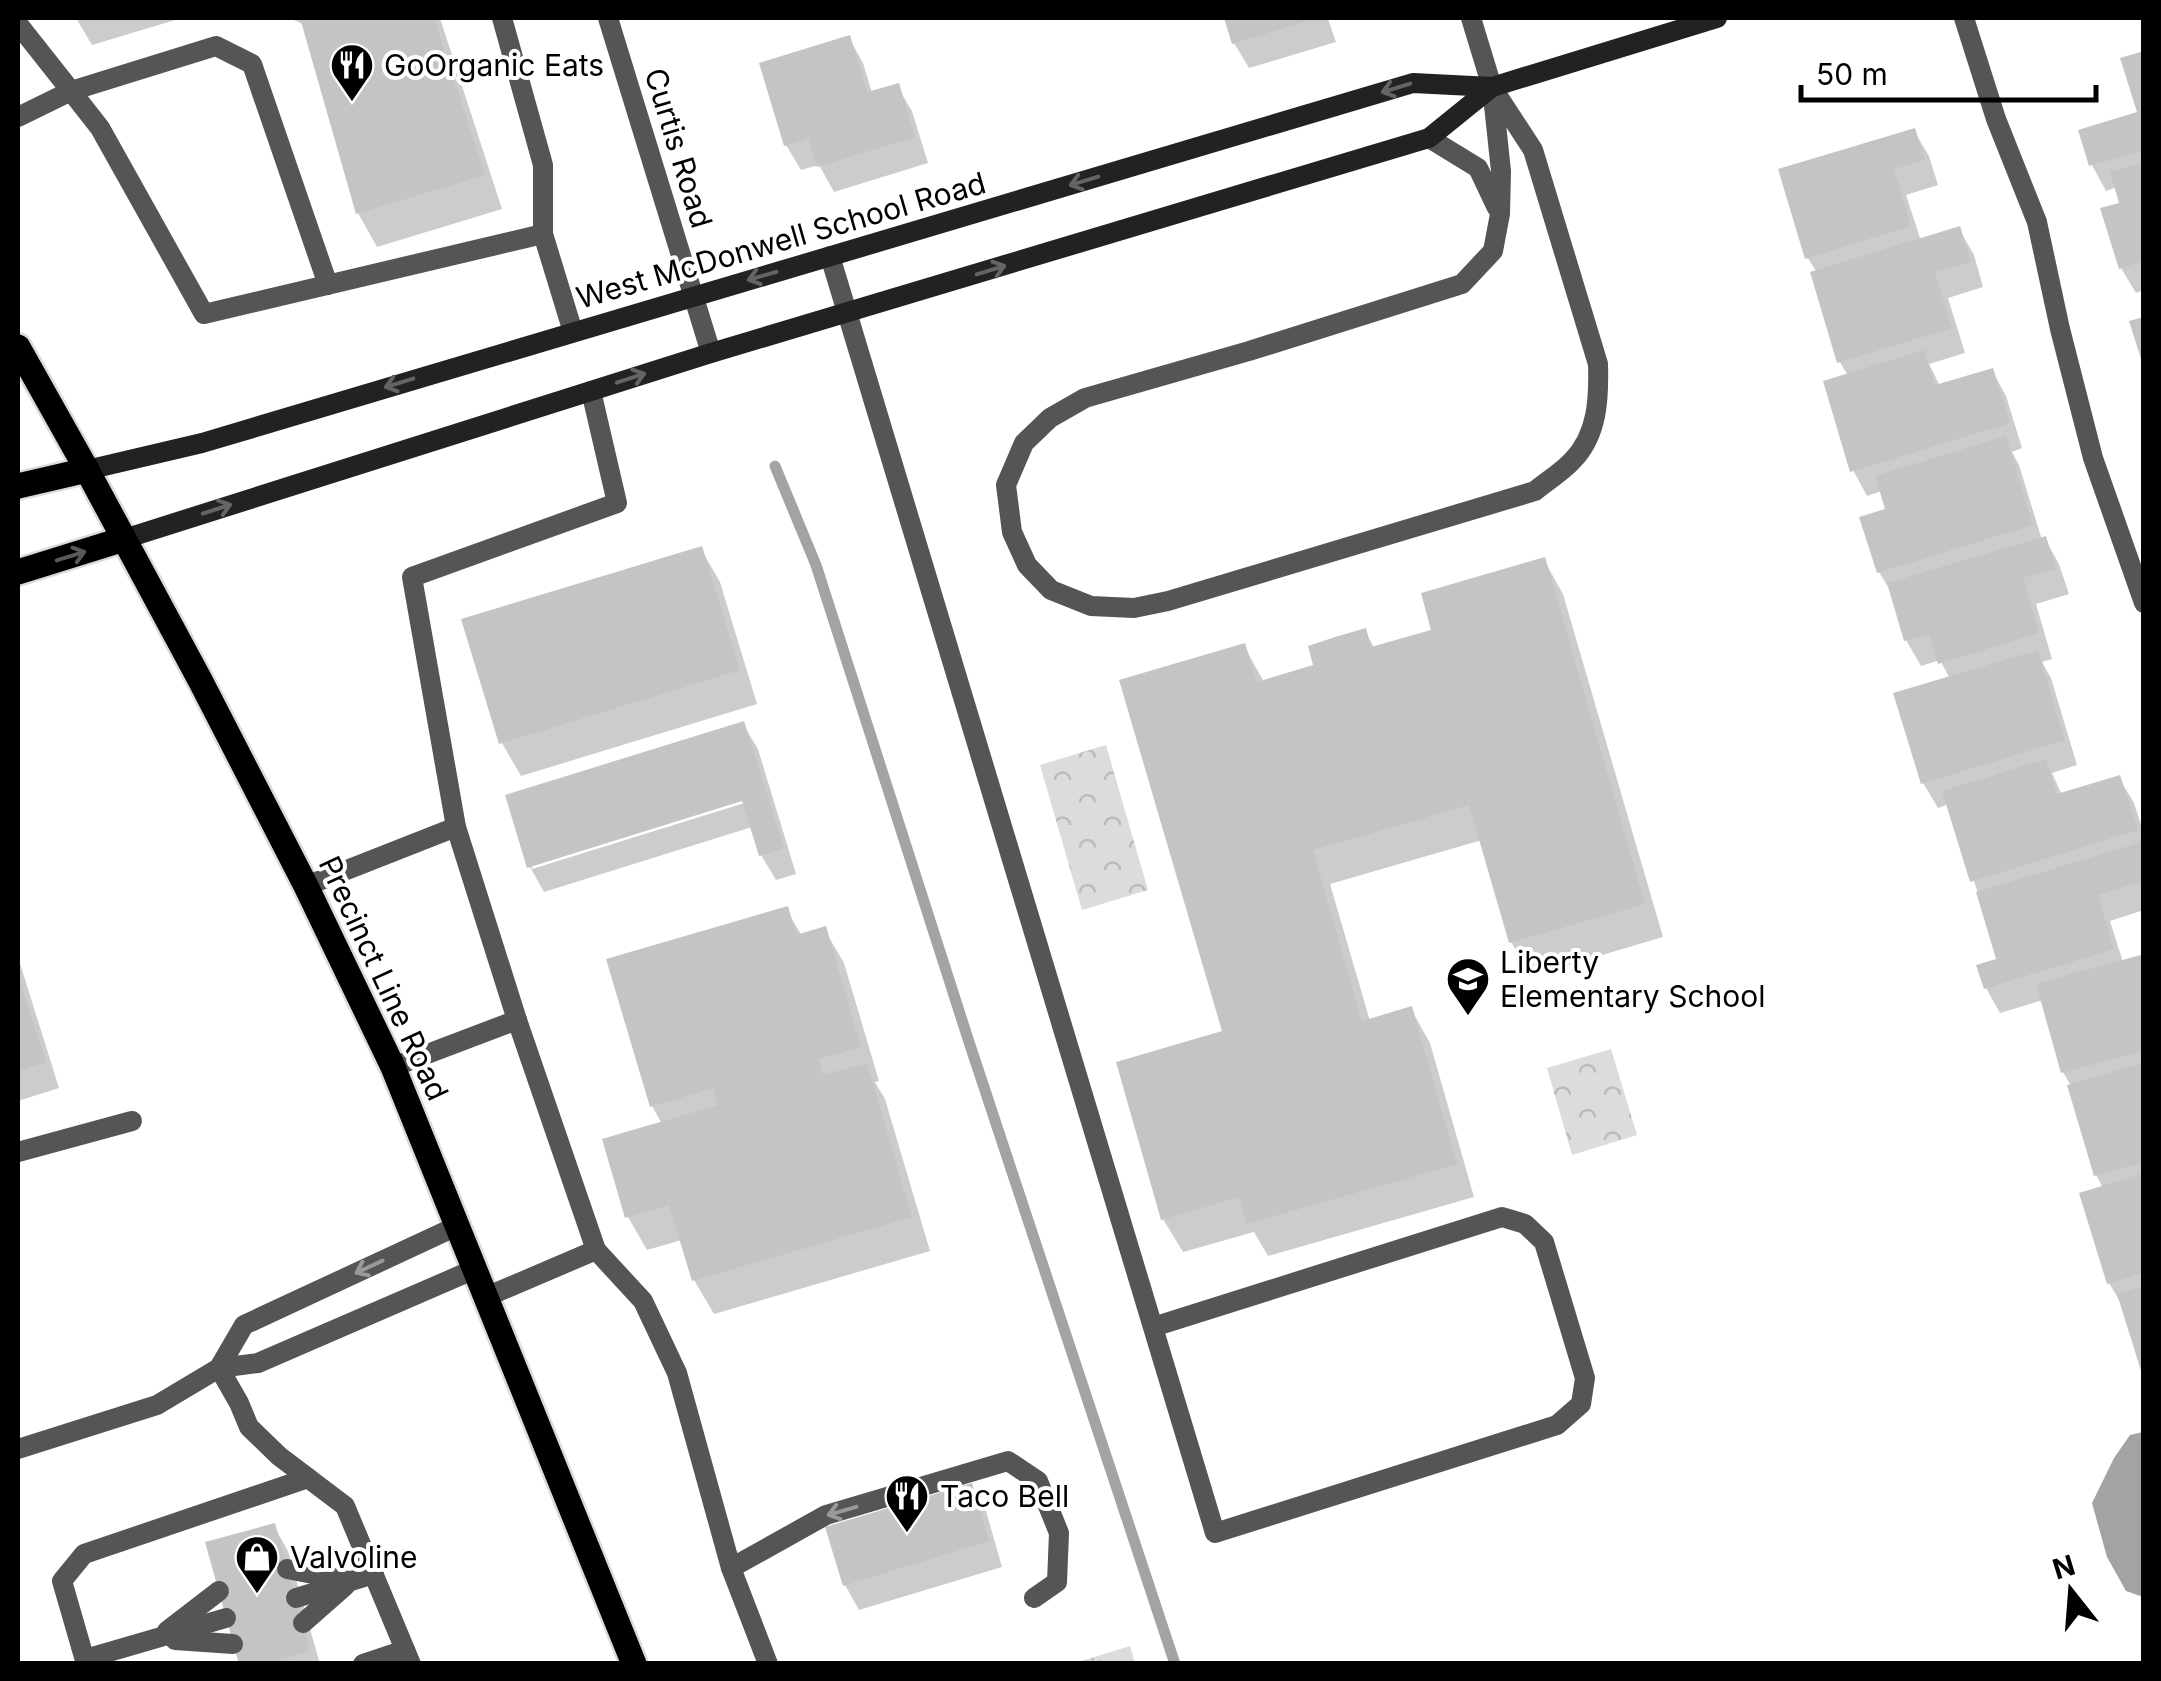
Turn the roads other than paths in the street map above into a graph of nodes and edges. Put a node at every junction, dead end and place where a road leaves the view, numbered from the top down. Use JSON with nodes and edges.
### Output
{"nodes":[{"id":1,"x":502,"y":18,"type":"edge"},
{"id":2,"x":608,"y":18,"type":"edge"},
{"id":3,"x":1471,"y":18,"type":"edge"},
{"id":4,"x":1717,"y":18,"type":"edge"},
{"id":5,"x":1964,"y":18,"type":"edge"},
{"id":6,"x":18,"y":24,"type":"edge"},
{"id":7,"x":1492,"y":87,"type":"junction"},
{"id":8,"x":71,"y":91,"type":"junction"},
{"id":9,"x":18,"y":117,"type":"edge"},
{"id":10,"x":1429,"y":138,"type":"junction"},
{"id":11,"x":1500,"y":214,"type":"junction"},
{"id":12,"x":543,"y":234,"type":"junction"},
{"id":13,"x":830,"y":256,"type":"junction"},
{"id":14,"x":328,"y":285,"type":"junction"},
{"id":15,"x":693,"y":297,"type":"junction"},
{"id":16,"x":849,"y":312,"type":"junction"},
{"id":17,"x":573,"y":332,"type":"junction"},
{"id":18,"x":18,"y":347,"type":"edge"},
{"id":19,"x":711,"y":353,"type":"junction"},
{"id":20,"x":591,"y":391,"type":"junction"},
{"id":21,"x":87,"y":470,"type":"junction"},
{"id":22,"x":18,"y":486,"type":"edge"},
{"id":23,"x":124,"y":539,"type":"junction"},
{"id":24,"x":18,"y":572,"type":"edge"},
{"id":25,"x":2144,"y":603,"type":"edge"},
{"id":26,"x":456,"y":827,"type":"junction"},
{"id":27,"x":306,"y":886,"type":"junction"},
{"id":28,"x":518,"y":1020,"type":"junction"},
{"id":29,"x":393,"y":1067,"type":"junction"},
{"id":30,"x":132,"y":1120,"type":"dead end"},
{"id":31,"x":18,"y":1152,"type":"edge"},
{"id":32,"x":457,"y":1226,"type":"junction"},
{"id":33,"x":596,"y":1250,"type":"junction"},
{"id":34,"x":475,"y":1269,"type":"junction"},
{"id":35,"x":486,"y":1297,"type":"junction"},
{"id":36,"x":1153,"y":1327,"type":"junction"},
{"id":37,"x":220,"y":1368,"type":"junction"},
{"id":38,"x":18,"y":1448,"type":"edge"},
{"id":39,"x":308,"y":1478,"type":"junction"},
{"id":40,"x":731,"y":1568,"type":"junction"},
{"id":41,"x":287,"y":1569,"type":"dead end"},
{"id":42,"x":374,"y":1574,"type":"junction"},
{"id":43,"x":351,"y":1582,"type":"junction"},
{"id":44,"x":218,"y":1591,"type":"dead end"},
{"id":45,"x":296,"y":1598,"type":"dead end"},
{"id":46,"x":1034,"y":1598,"type":"dead end"},
{"id":47,"x":226,"y":1618,"type":"dead end"},
{"id":48,"x":302,"y":1623,"type":"dead end"},
{"id":49,"x":158,"y":1638,"type":"junction"},
{"id":50,"x":233,"y":1644,"type":"dead end"},
{"id":51,"x":408,"y":1657,"type":"edge"},
{"id":52,"x":86,"y":1661,"type":"edge"},
{"id":53,"x":363,"y":1664,"type":"edge"},
{"id":54,"x":634,"y":1664,"type":"edge"},
{"id":55,"x":768,"y":1664,"type":"edge"}],
"edges":[{"from":1,"to":12,"type":"street"},
{"from":2,"to":15,"type":"street","name":"Curtis Road"},
{"from":3,"to":7,"type":"street"},
{"from":4,"to":7,"type":"main road","name":"West McDonwell School Road"},
{"from":5,"to":25,"type":"street"},
{"from":6,"to":8,"type":"street"},
{"from":7,"to":10,"type":"main road","name":"West McDonwell School Road"},
{"from":7,"to":11,"type":"street"},
{"from":7,"to":11,"type":"street"},
{"from":7,"to":13,"type":"main road","name":"West McDonwell School Road","one_way":true},
{"from":8,"to":9,"type":"street"},
{"from":8,"to":14,"type":"street"},
{"from":8,"to":14,"type":"street"},
{"from":10,"to":11,"type":"street"},
{"from":16,"to":10,"type":"main road","name":"West McDonwell School Road","one_way":true},
{"from":12,"to":14,"type":"street"},
{"from":12,"to":17,"type":"street"},
{"from":13,"to":15,"type":"main road","name":"West McDonwell School Road","one_way":true},
{"from":13,"to":16,"type":"street"},
{"from":15,"to":17,"type":"main road","name":"West McDonwell School Road"},
{"from":15,"to":19,"type":"street","name":"Curtis Road"},
{"from":16,"to":19,"type":"main road","name":"West McDonwell School Road"},
{"from":16,"to":36,"type":"street"},
{"from":17,"to":21,"type":"main road","name":"West McDonwell School Road","one_way":true},
{"from":18,"to":21,"type":"main road","name":"Precinct Line Road"},
{"from":20,"to":19,"type":"main road","name":"West McDonwell School Road","one_way":true},
{"from":23,"to":20,"type":"main road","name":"West McDonwell School Road","one_way":true},
{"from":20,"to":26,"type":"street"},
{"from":21,"to":22,"type":"main road"},
{"from":21,"to":23,"type":"main road","name":"Precinct Line Road"},
{"from":24,"to":23,"type":"main road","one_way":true},
{"from":23,"to":27,"type":"main road","name":"Precinct Line Road"},
{"from":26,"to":27,"type":"street"},
{"from":26,"to":28,"type":"street"},
{"from":27,"to":29,"type":"main road","name":"Precinct Line Road"},
{"from":28,"to":29,"type":"street"},
{"from":28,"to":33,"type":"street"},
{"from":29,"to":32,"type":"main road","name":"Precinct Line Road"},
{"from":30,"to":31,"type":"street"},
{"from":32,"to":34,"type":"main road","name":"Precinct Line Road"},
{"from":32,"to":37,"type":"street","one_way":true},
{"from":33,"to":35,"type":"street"},
{"from":33,"to":40,"type":"street"},
{"from":34,"to":35,"type":"main road","name":"Precinct Line Road"},
{"from":34,"to":37,"type":"street"},
{"from":35,"to":54,"type":"main road","name":"Precinct Line Road"},
{"from":36,"to":36,"type":"street"},
{"from":37,"to":38,"type":"street"},
{"from":37,"to":39,"type":"street"},
{"from":39,"to":42,"type":"street"},
{"from":39,"to":52,"type":"street"},
{"from":46,"to":40,"type":"street","one_way":true},
{"from":40,"to":55,"type":"street"},
{"from":41,"to":43,"type":"street"},
{"from":42,"to":43,"type":"street"},
{"from":42,"to":51,"type":"street"},
{"from":43,"to":45,"type":"street"},
{"from":43,"to":48,"type":"street"},
{"from":44,"to":49,"type":"street"},
{"from":47,"to":49,"type":"street"},
{"from":49,"to":50,"type":"street"},
{"from":49,"to":52,"type":"street"},
{"from":51,"to":53,"type":"street"}]}
